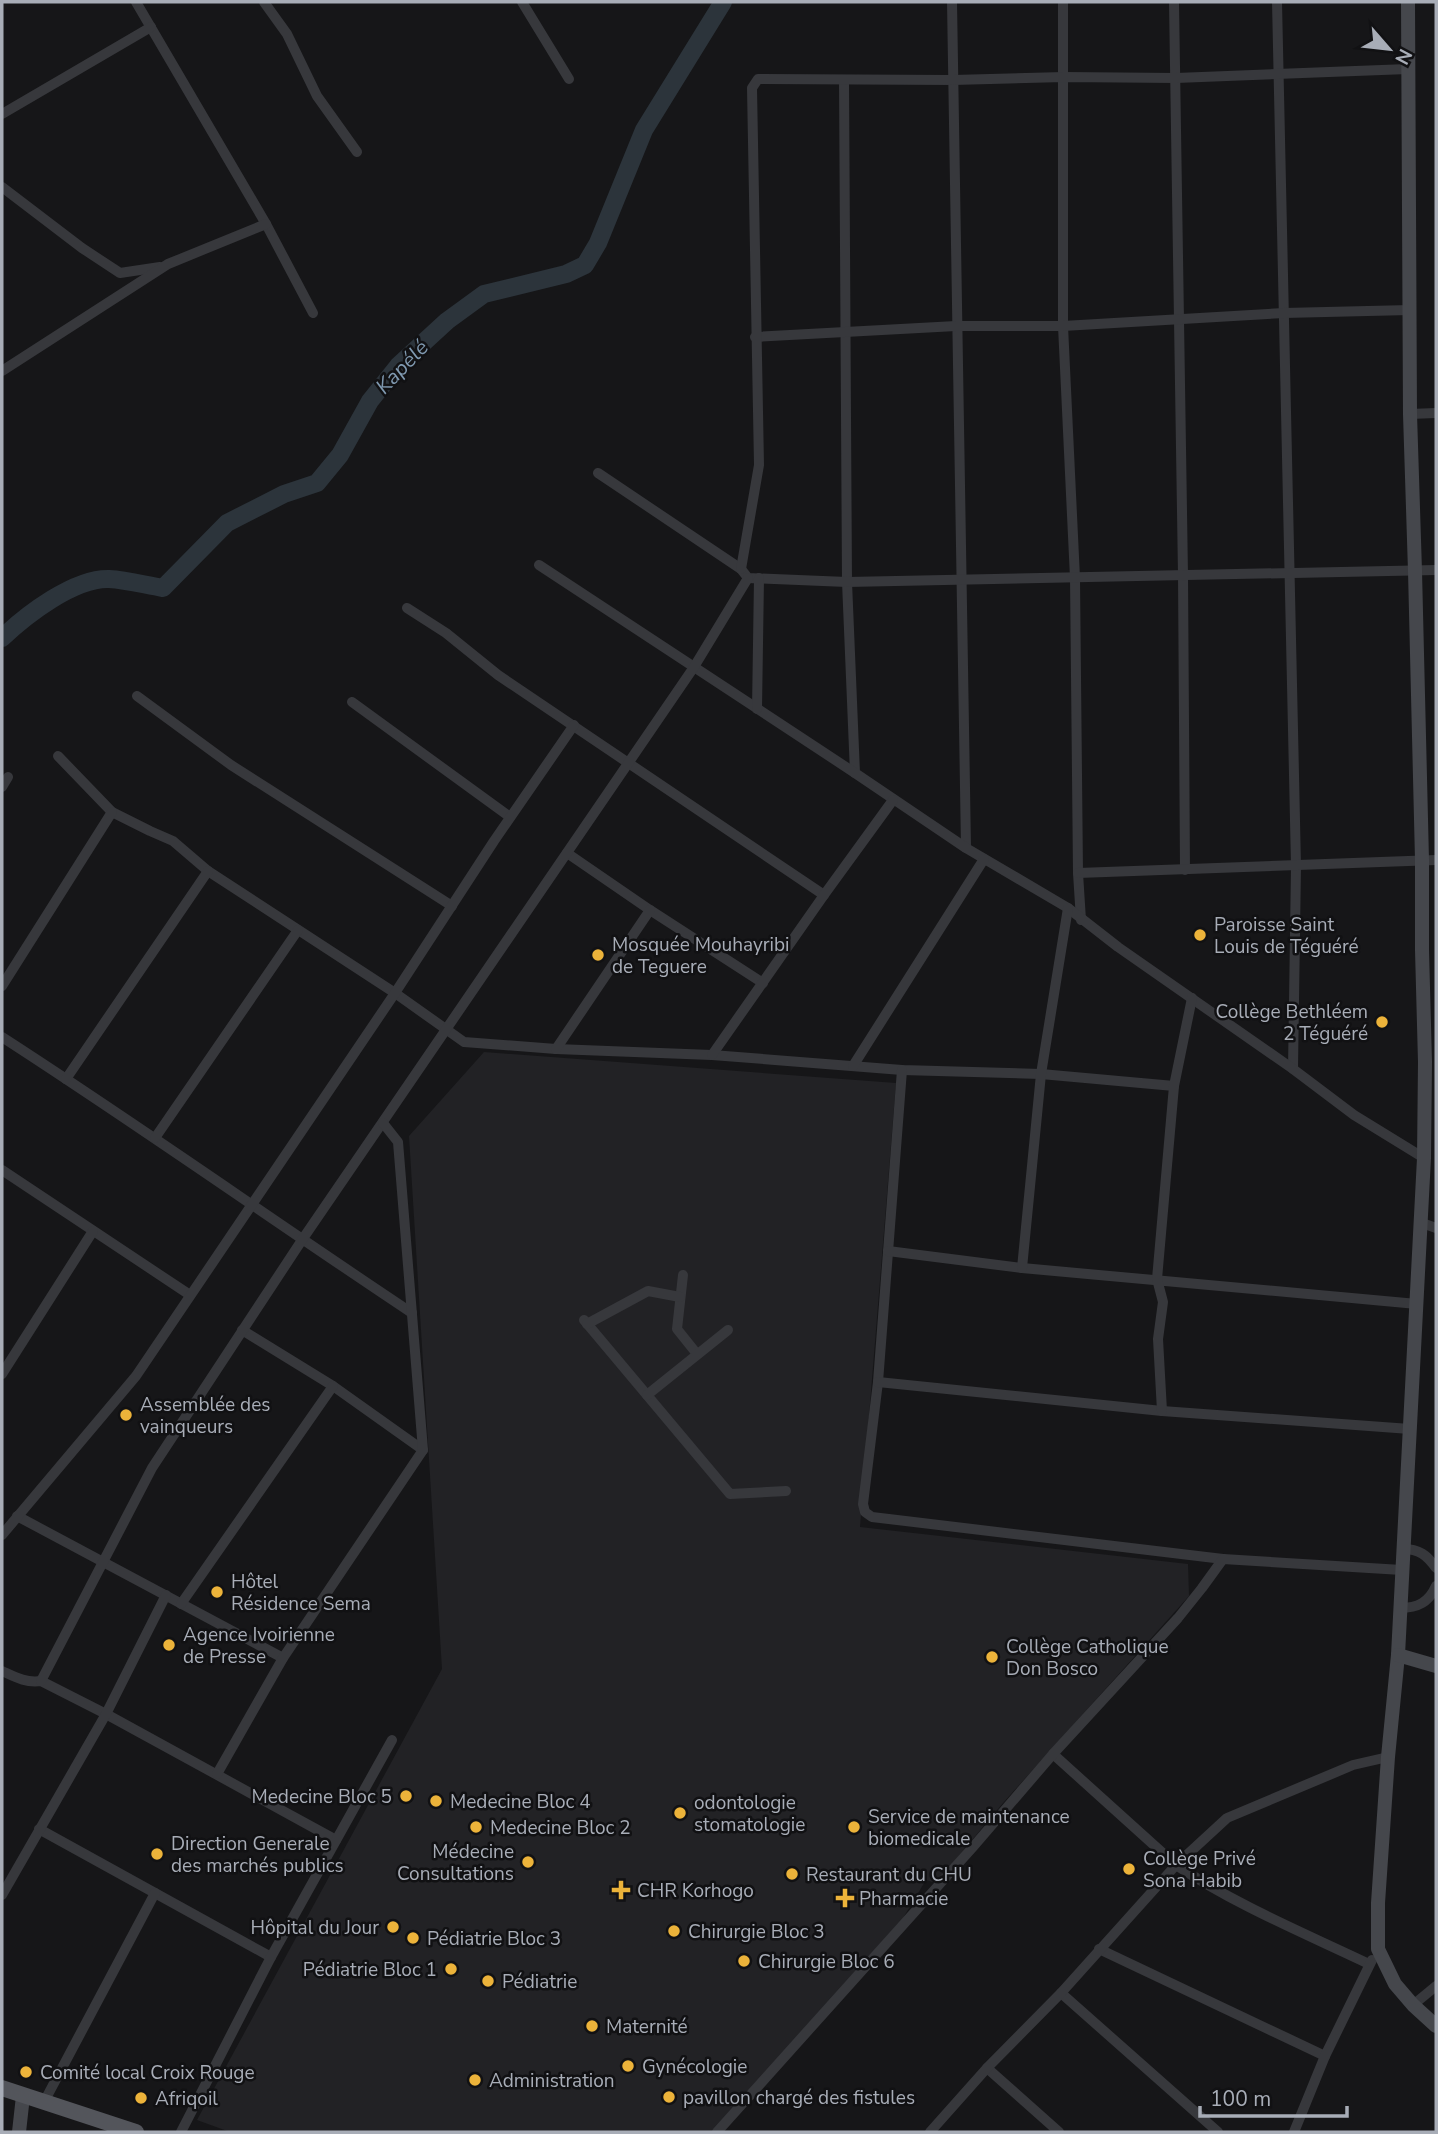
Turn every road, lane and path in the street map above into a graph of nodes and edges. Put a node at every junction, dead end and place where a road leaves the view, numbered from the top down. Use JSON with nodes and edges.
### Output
{"nodes":[{"id":1,"x":136,"y":2,"type":"edge"},
{"id":2,"x":264,"y":2,"type":"edge"},
{"id":3,"x":522,"y":2,"type":"edge"},
{"id":4,"x":952,"y":2,"type":"edge"},
{"id":5,"x":1063,"y":2,"type":"edge"},
{"id":6,"x":1174,"y":2,"type":"edge"},
{"id":7,"x":1278,"y":2,"type":"edge"},
{"id":8,"x":1408,"y":2,"type":"edge"},
{"id":9,"x":151,"y":27,"type":"junction"},
{"id":10,"x":1408,"y":69,"type":"junction"},
{"id":11,"x":1279,"y":74,"type":"junction"},
{"id":12,"x":1064,"y":77,"type":"junction"},
{"id":13,"x":1176,"y":78,"type":"junction"},
{"id":14,"x":569,"y":79,"type":"dead end"},
{"id":15,"x":844,"y":79,"type":"junction"},
{"id":16,"x":953,"y":80,"type":"junction"},
{"id":17,"x":2,"y":114,"type":"edge"},
{"id":18,"x":357,"y":152,"type":"dead end"},
{"id":19,"x":2,"y":187,"type":"edge"},
{"id":20,"x":266,"y":224,"type":"junction"},
{"id":21,"x":169,"y":264,"type":"junction"},
{"id":22,"x":1410,"y":310,"type":"junction"},
{"id":23,"x":313,"y":313,"type":"dead end"},
{"id":24,"x":1284,"y":313,"type":"junction"},
{"id":25,"x":1179,"y":320,"type":"junction"},
{"id":26,"x":956,"y":326,"type":"junction"},
{"id":27,"x":1063,"y":326,"type":"junction"},
{"id":28,"x":845,"y":331,"type":"junction"},
{"id":29,"x":755,"y":337,"type":"junction"},
{"id":30,"x":2,"y":371,"type":"edge"},
{"id":31,"x":1436,"y":413,"type":"edge"},
{"id":32,"x":1410,"y":414,"type":"junction"},
{"id":33,"x":598,"y":473,"type":"dead end"},
{"id":34,"x":539,"y":565,"type":"dead end"},
{"id":35,"x":1436,"y":570,"type":"edge"},
{"id":36,"x":1415,"y":571,"type":"junction"},
{"id":37,"x":1290,"y":573,"type":"junction"},
{"id":38,"x":749,"y":575,"type":"junction"},
{"id":39,"x":1183,"y":575,"type":"junction"},
{"id":40,"x":1075,"y":578,"type":"junction"},
{"id":41,"x":961,"y":580,"type":"junction"},
{"id":42,"x":847,"y":582,"type":"junction"},
{"id":43,"x":407,"y":608,"type":"dead end"},
{"id":44,"x":694,"y":667,"type":"junction"},
{"id":45,"x":137,"y":696,"type":"dead end"},
{"id":46,"x":352,"y":702,"type":"dead end"},
{"id":47,"x":757,"y":709,"type":"junction"},
{"id":48,"x":574,"y":725,"type":"junction"},
{"id":49,"x":58,"y":756,"type":"dead end"},
{"id":50,"x":629,"y":764,"type":"junction"},
{"id":51,"x":855,"y":773,"type":"junction"},
{"id":52,"x":894,"y":800,"type":"junction"},
{"id":53,"x":111,"y":812,"type":"junction"},
{"id":54,"x":510,"y":817,"type":"junction"},
{"id":55,"x":966,"y":848,"type":"junction"},
{"id":56,"x":567,"y":853,"type":"junction"},
{"id":57,"x":984,"y":859,"type":"junction"},
{"id":58,"x":1429,"y":860,"type":"edge"},
{"id":59,"x":1296,"y":866,"type":"junction"},
{"id":60,"x":1185,"y":870,"type":"junction"},
{"id":61,"x":208,"y":871,"type":"junction"},
{"id":62,"x":1078,"y":873,"type":"junction"},
{"id":63,"x":824,"y":895,"type":"junction"},
{"id":64,"x":452,"y":906,"type":"junction"},
{"id":65,"x":1068,"y":908,"type":"junction"},
{"id":66,"x":650,"y":911,"type":"junction"},
{"id":67,"x":1081,"y":920,"type":"junction"},
{"id":68,"x":298,"y":930,"type":"junction"},
{"id":69,"x":763,"y":983,"type":"junction"},
{"id":70,"x":2,"y":986,"type":"edge"},
{"id":71,"x":395,"y":993,"type":"junction"},
{"id":72,"x":1192,"y":998,"type":"junction"},
{"id":73,"x":446,"y":1028,"type":"junction"},
{"id":74,"x":2,"y":1037,"type":"edge"},
{"id":75,"x":556,"y":1049,"type":"junction"},
{"id":76,"x":712,"y":1055,"type":"junction"},
{"id":77,"x":853,"y":1066,"type":"junction"},
{"id":78,"x":1293,"y":1069,"type":"junction"},
{"id":79,"x":902,"y":1070,"type":"junction"},
{"id":80,"x":1041,"y":1074,"type":"junction"},
{"id":81,"x":66,"y":1079,"type":"junction"},
{"id":82,"x":1174,"y":1086,"type":"junction"},
{"id":83,"x":383,"y":1123,"type":"junction"},
{"id":84,"x":156,"y":1138,"type":"junction"},
{"id":85,"x":1424,"y":1158,"type":"junction"},
{"id":86,"x":6,"y":1173,"type":"edge"},
{"id":87,"x":2,"y":1187,"type":"edge"},
{"id":88,"x":253,"y":1205,"type":"junction"},
{"id":89,"x":1429,"y":1226,"type":"edge"},
{"id":90,"x":93,"y":1230,"type":"junction"},
{"id":91,"x":302,"y":1240,"type":"junction"},
{"id":92,"x":888,"y":1251,"type":"junction"},
{"id":93,"x":1022,"y":1268,"type":"junction"},
{"id":94,"x":683,"y":1275,"type":"dead end"},
{"id":95,"x":1157,"y":1279,"type":"junction"},
{"id":96,"x":190,"y":1295,"type":"junction"},
{"id":97,"x":680,"y":1297,"type":"junction"},
{"id":98,"x":1418,"y":1304,"type":"junction"},
{"id":99,"x":412,"y":1313,"type":"junction"},
{"id":100,"x":242,"y":1330,"type":"junction"},
{"id":101,"x":728,"y":1330,"type":"dead end"},
{"id":102,"x":697,"y":1354,"type":"junction"},
{"id":103,"x":2,"y":1374,"type":"edge"},
{"id":104,"x":878,"y":1382,"type":"junction"},
{"id":105,"x":333,"y":1386,"type":"junction"},
{"id":106,"x":647,"y":1395,"type":"junction"},
{"id":107,"x":1162,"y":1411,"type":"junction"},
{"id":108,"x":1410,"y":1429,"type":"junction"},
{"id":109,"x":423,"y":1450,"type":"junction"},
{"id":110,"x":786,"y":1491,"type":"dead end"},
{"id":111,"x":17,"y":1516,"type":"junction"},
{"id":112,"x":2,"y":1535,"type":"edge"},
{"id":113,"x":1403,"y":1549,"type":"junction"},
{"id":114,"x":1223,"y":1559,"type":"junction"},
{"id":115,"x":1434,"y":1560,"type":"edge"},
{"id":116,"x":102,"y":1561,"type":"junction"},
{"id":117,"x":1402,"y":1570,"type":"junction"},
{"id":118,"x":1436,"y":1586,"type":"edge"},
{"id":119,"x":166,"y":1595,"type":"junction"},
{"id":120,"x":181,"y":1604,"type":"junction"},
{"id":121,"x":1400,"y":1608,"type":"junction"},
{"id":122,"x":1398,"y":1655,"type":"junction"},
{"id":123,"x":283,"y":1658,"type":"junction"},
{"id":124,"x":1436,"y":1666,"type":"edge"},
{"id":125,"x":2,"y":1671,"type":"edge"},
{"id":126,"x":41,"y":1681,"type":"junction"},
{"id":127,"x":106,"y":1714,"type":"junction"},
{"id":128,"x":392,"y":1740,"type":"dead end"},
{"id":129,"x":1053,"y":1754,"type":"junction"},
{"id":130,"x":1388,"y":1757,"type":"junction"},
{"id":131,"x":217,"y":1774,"type":"junction"},
{"id":132,"x":39,"y":1829,"type":"junction"},
{"id":133,"x":336,"y":1840,"type":"junction"},
{"id":134,"x":1176,"y":1865,"type":"junction"},
{"id":135,"x":155,"y":1893,"type":"junction"},
{"id":136,"x":2,"y":1895,"type":"edge"},
{"id":137,"x":1378,"y":1948,"type":"junction"},
{"id":138,"x":1099,"y":1949,"type":"junction"},
{"id":139,"x":271,"y":1957,"type":"junction"},
{"id":140,"x":1369,"y":1964,"type":"junction"},
{"id":141,"x":1436,"y":1986,"type":"edge"},
{"id":142,"x":1061,"y":1993,"type":"junction"},
{"id":143,"x":1413,"y":2005,"type":"junction"},
{"id":144,"x":1436,"y":2026,"type":"edge"},
{"id":145,"x":1325,"y":2056,"type":"junction"},
{"id":146,"x":987,"y":2068,"type":"junction"},
{"id":147,"x":2,"y":2088,"type":"edge"},
{"id":148,"x":23,"y":2095,"type":"junction"},
{"id":149,"x":44,"y":2102,"type":"junction"},
{"id":150,"x":117,"y":2130,"type":"edge"},
{"id":151,"x":19,"y":2132,"type":"edge"},
{"id":152,"x":136,"y":2132,"type":"edge"},
{"id":153,"x":181,"y":2132,"type":"edge"},
{"id":154,"x":717,"y":2132,"type":"edge"},
{"id":155,"x":930,"y":2132,"type":"edge"},
{"id":156,"x":1059,"y":2132,"type":"edge"},
{"id":157,"x":1218,"y":2132,"type":"edge"},
{"id":158,"x":1294,"y":2132,"type":"edge"}],
"edges":[{"from":1,"to":9,"type":"street"},
{"from":2,"to":18,"type":"street"},
{"from":3,"to":14,"type":"street"},
{"from":4,"to":16,"type":"street"},
{"from":5,"to":12,"type":"street"},
{"from":6,"to":13,"type":"street"},
{"from":7,"to":11,"type":"street"},
{"from":8,"to":10,"type":"street"},
{"from":9,"to":17,"type":"street"},
{"from":9,"to":20,"type":"street"},
{"from":10,"to":11,"type":"street"},
{"from":10,"to":22,"type":"street"},
{"from":11,"to":13,"type":"street"},
{"from":11,"to":24,"type":"street"},
{"from":12,"to":13,"type":"street"},
{"from":12,"to":16,"type":"street"},
{"from":12,"to":27,"type":"street"},
{"from":13,"to":25,"type":"street"},
{"from":15,"to":16,"type":"street"},
{"from":15,"to":28,"type":"street"},
{"from":15,"to":29,"type":"street"},
{"from":16,"to":26,"type":"street"},
{"from":19,"to":21,"type":"street"},
{"from":20,"to":21,"type":"street"},
{"from":20,"to":23,"type":"street"},
{"from":21,"to":30,"type":"street"},
{"from":22,"to":24,"type":"street"},
{"from":22,"to":32,"type":"street"},
{"from":24,"to":25,"type":"street"},
{"from":24,"to":37,"type":"street"},
{"from":25,"to":27,"type":"street"},
{"from":25,"to":39,"type":"street"},
{"from":26,"to":27,"type":"street"},
{"from":26,"to":28,"type":"street"},
{"from":26,"to":41,"type":"street"},
{"from":27,"to":40,"type":"street"},
{"from":28,"to":29,"type":"street"},
{"from":28,"to":42,"type":"street"},
{"from":29,"to":38,"type":"street"},
{"from":31,"to":32,"type":"street"},
{"from":32,"to":36,"type":"street"},
{"from":33,"to":38,"type":"street"},
{"from":34,"to":44,"type":"street"},
{"from":35,"to":36,"type":"street"},
{"from":36,"to":37,"type":"street"},
{"from":36,"to":58,"type":"street"},
{"from":37,"to":39,"type":"street"},
{"from":37,"to":59,"type":"street"},
{"from":38,"to":42,"type":"street"},
{"from":38,"to":44,"type":"street"},
{"from":38,"to":47,"type":"street"},
{"from":39,"to":40,"type":"street"},
{"from":39,"to":60,"type":"street"},
{"from":40,"to":41,"type":"street"},
{"from":40,"to":62,"type":"street"},
{"from":41,"to":42,"type":"street"},
{"from":41,"to":55,"type":"street"},
{"from":42,"to":51,"type":"street"},
{"from":43,"to":48,"type":"street"},
{"from":44,"to":47,"type":"street"},
{"from":44,"to":50,"type":"street"},
{"from":45,"to":64,"type":"street"},
{"from":46,"to":54,"type":"street"},
{"from":47,"to":51,"type":"street"},
{"from":48,"to":50,"type":"street"},
{"from":48,"to":54,"type":"street"},
{"from":49,"to":53,"type":"street"},
{"from":50,"to":56,"type":"street"},
{"from":50,"to":63,"type":"street"},
{"from":51,"to":52,"type":"street"},
{"from":52,"to":55,"type":"street"},
{"from":52,"to":63,"type":"street"},
{"from":53,"to":61,"type":"street"},
{"from":53,"to":70,"type":"street"},
{"from":54,"to":64,"type":"street"},
{"from":55,"to":57,"type":"street"},
{"from":56,"to":66,"type":"street"},
{"from":56,"to":73,"type":"street"},
{"from":57,"to":65,"type":"street"},
{"from":57,"to":77,"type":"street"},
{"from":58,"to":59,"type":"street"},
{"from":58,"to":85,"type":"street"},
{"from":59,"to":60,"type":"street"},
{"from":59,"to":78,"type":"street"},
{"from":60,"to":62,"type":"street"},
{"from":61,"to":68,"type":"street"},
{"from":61,"to":81,"type":"street"},
{"from":62,"to":67,"type":"street"},
{"from":63,"to":69,"type":"street"},
{"from":64,"to":71,"type":"street"},
{"from":65,"to":67,"type":"street"},
{"from":65,"to":80,"type":"street"},
{"from":66,"to":69,"type":"street"},
{"from":66,"to":75,"type":"street"},
{"from":67,"to":72,"type":"street"},
{"from":68,"to":71,"type":"street"},
{"from":68,"to":84,"type":"street"},
{"from":69,"to":76,"type":"street"},
{"from":71,"to":73,"type":"street"},
{"from":71,"to":88,"type":"street"},
{"from":72,"to":78,"type":"street"},
{"from":72,"to":82,"type":"street"},
{"from":73,"to":75,"type":"street"},
{"from":73,"to":83,"type":"street"},
{"from":74,"to":81,"type":"street"},
{"from":75,"to":76,"type":"street"},
{"from":76,"to":77,"type":"street"},
{"from":77,"to":79,"type":"street"},
{"from":78,"to":85,"type":"street"},
{"from":79,"to":80,"type":"street"},
{"from":79,"to":92,"type":"street"},
{"from":80,"to":82,"type":"street"},
{"from":80,"to":93,"type":"street"},
{"from":81,"to":84,"type":"street"},
{"from":82,"to":95,"type":"street"},
{"from":83,"to":91,"type":"street"},
{"from":83,"to":99,"type":"street"},
{"from":84,"to":88,"type":"street"},
{"from":85,"to":89,"type":"street"},
{"from":86,"to":87,"type":"street"},
{"from":86,"to":90,"type":"street"},
{"from":88,"to":91,"type":"street"},
{"from":88,"to":96,"type":"street"},
{"from":89,"to":98,"type":"street"},
{"from":90,"to":96,"type":"street"},
{"from":90,"to":103,"type":"street"},
{"from":91,"to":99,"type":"street"},
{"from":91,"to":100,"type":"street"},
{"from":92,"to":93,"type":"street"},
{"from":92,"to":104,"type":"street"},
{"from":93,"to":95,"type":"street"},
{"from":94,"to":97,"type":"street"},
{"from":95,"to":98,"type":"street"},
{"from":95,"to":107,"type":"street"},
{"from":96,"to":111,"type":"street"},
{"from":97,"to":102,"type":"street"},
{"from":97,"to":106,"type":"street"},
{"from":98,"to":108,"type":"street"},
{"from":99,"to":109,"type":"street"},
{"from":100,"to":105,"type":"street"},
{"from":100,"to":116,"type":"street"},
{"from":101,"to":102,"type":"street"},
{"from":102,"to":106,"type":"street"},
{"from":104,"to":107,"type":"street"},
{"from":104,"to":114,"type":"street"},
{"from":105,"to":109,"type":"street"},
{"from":105,"to":120,"type":"street"},
{"from":106,"to":110,"type":"street"},
{"from":107,"to":108,"type":"street"},
{"from":108,"to":113,"type":"street"},
{"from":109,"to":123,"type":"street"},
{"from":111,"to":112,"type":"street"},
{"from":111,"to":116,"type":"street"},
{"from":113,"to":115,"type":"street"},
{"from":113,"to":117,"type":"street"},
{"from":114,"to":117,"type":"street"},
{"from":114,"to":129,"type":"street"},
{"from":116,"to":119,"type":"street"},
{"from":116,"to":126,"type":"street"},
{"from":117,"to":121,"type":"street"},
{"from":118,"to":121,"type":"street"},
{"from":119,"to":120,"type":"street"},
{"from":119,"to":127,"type":"street"},
{"from":120,"to":123,"type":"street"},
{"from":121,"to":122,"type":"street"},
{"from":122,"to":124,"type":"street"},
{"from":122,"to":130,"type":"street"},
{"from":123,"to":131,"type":"street"},
{"from":125,"to":126,"type":"street"},
{"from":126,"to":127,"type":"street"},
{"from":127,"to":131,"type":"street"},
{"from":127,"to":132,"type":"street"},
{"from":128,"to":133,"type":"street"},
{"from":129,"to":134,"type":"street"},
{"from":129,"to":154,"type":"street"},
{"from":130,"to":134,"type":"street"},
{"from":130,"to":137,"type":"street"},
{"from":131,"to":133,"type":"street"},
{"from":132,"to":135,"type":"street"},
{"from":132,"to":136,"type":"street"},
{"from":133,"to":139,"type":"street"},
{"from":134,"to":138,"type":"street"},
{"from":134,"to":140,"type":"street"},
{"from":135,"to":139,"type":"street"},
{"from":135,"to":149,"type":"street"},
{"from":137,"to":140,"type":"street"},
{"from":137,"to":143,"type":"street"},
{"from":138,"to":142,"type":"street"},
{"from":138,"to":145,"type":"street"},
{"from":139,"to":153,"type":"street"},
{"from":140,"to":145,"type":"street"},
{"from":141,"to":143,"type":"street"},
{"from":142,"to":146,"type":"street"},
{"from":142,"to":157,"type":"street"},
{"from":143,"to":144,"type":"street"},
{"from":145,"to":158,"type":"street"},
{"from":146,"to":155,"type":"street"},
{"from":146,"to":156,"type":"street"},
{"from":147,"to":148,"type":"main road"},
{"from":148,"to":149,"type":"main road"},
{"from":148,"to":151,"type":"street"},
{"from":149,"to":150,"type":"main road"},
{"from":150,"to":152,"type":"main road"}]}
